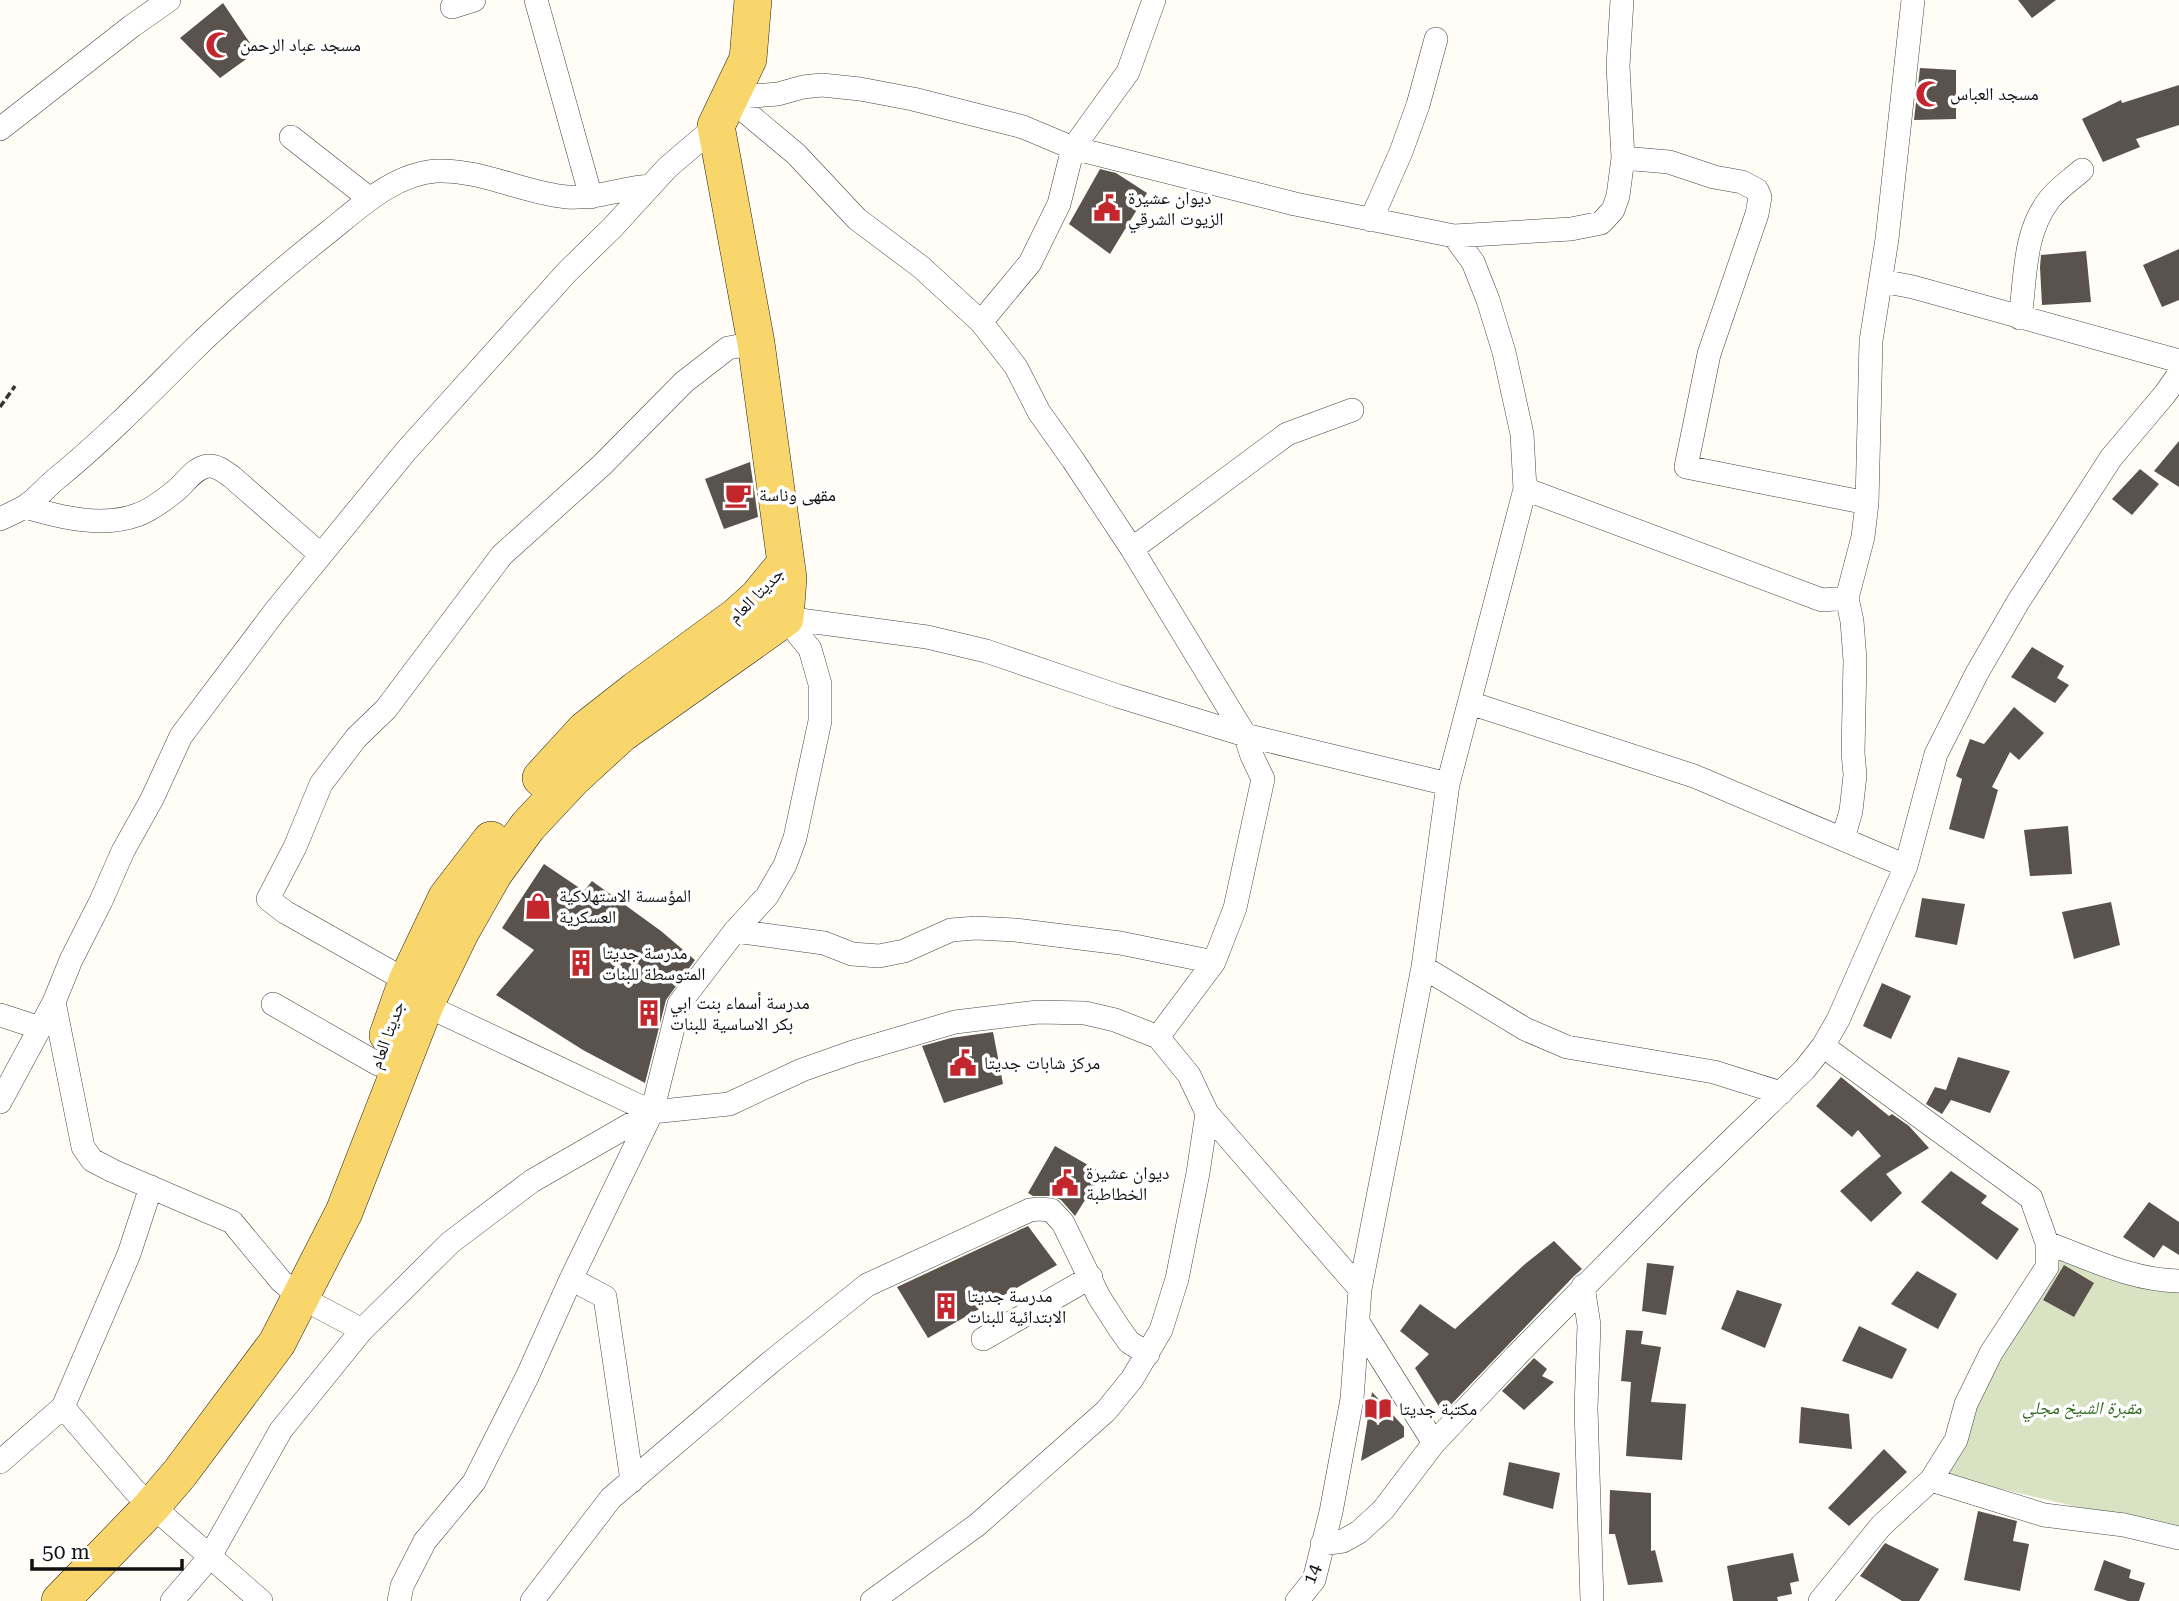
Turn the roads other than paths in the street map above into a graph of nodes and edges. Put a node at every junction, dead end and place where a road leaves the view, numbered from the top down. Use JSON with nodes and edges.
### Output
{"nodes":[{"id":1,"x":169,"y":0,"type":"edge"},
{"id":2,"x":536,"y":0,"type":"edge"},
{"id":3,"x":753,"y":0,"type":"edge"},
{"id":4,"x":1154,"y":0,"type":"edge"},
{"id":5,"x":1622,"y":0,"type":"edge"},
{"id":6,"x":1913,"y":0,"type":"edge"},
{"id":7,"x":1436,"y":39,"type":"dead end"},
{"id":8,"x":722,"y":112,"type":"junction"},
{"id":9,"x":0,"y":129,"type":"edge"},
{"id":10,"x":291,"y":137,"type":"dead end"},
{"id":11,"x":1073,"y":148,"type":"junction"},
{"id":12,"x":1623,"y":158,"type":"junction"},
{"id":13,"x":2082,"y":170,"type":"dead end"},
{"id":14,"x":650,"y":186,"type":"junction"},
{"id":15,"x":591,"y":197,"type":"junction"},
{"id":16,"x":370,"y":199,"type":"junction"},
{"id":17,"x":1371,"y":220,"type":"junction"},
{"id":18,"x":1454,"y":236,"type":"junction"},
{"id":19,"x":1882,"y":281,"type":"junction"},
{"id":20,"x":2020,"y":318,"type":"junction"},
{"id":21,"x":981,"y":322,"type":"junction"},
{"id":22,"x":756,"y":343,"type":"junction"},
{"id":23,"x":2179,"y":361,"type":"edge"},
{"id":24,"x":2179,"y":374,"type":"edge"},
{"id":25,"x":2172,"y":398,"type":"edge"},
{"id":26,"x":1352,"y":410,"type":"dead end"},
{"id":27,"x":1525,"y":489,"type":"junction"},
{"id":28,"x":1867,"y":503,"type":"junction"},
{"id":29,"x":25,"y":507,"type":"junction"},
{"id":30,"x":0,"y":519,"type":"edge"},
{"id":31,"x":1132,"y":549,"type":"junction"},
{"id":32,"x":321,"y":555,"type":"junction"},
{"id":33,"x":786,"y":563,"type":"junction"},
{"id":34,"x":1847,"y":598,"type":"junction"},
{"id":35,"x":785,"y":618,"type":"junction"},
{"id":36,"x":1470,"y":703,"type":"junction"},
{"id":37,"x":1245,"y":735,"type":"junction"},
{"id":38,"x":1448,"y":784,"type":"junction"},
{"id":39,"x":1843,"y":839,"type":"junction"},
{"id":40,"x":1906,"y":866,"type":"junction"},
{"id":41,"x":735,"y":931,"type":"junction"},
{"id":42,"x":1214,"y":962,"type":"junction"},
{"id":43,"x":1423,"y":967,"type":"junction"},
{"id":44,"x":416,"y":993,"type":"junction"},
{"id":45,"x":54,"y":1002,"type":"junction"},
{"id":46,"x":273,"y":1004,"type":"dead end"},
{"id":47,"x":0,"y":1015,"type":"edge"},
{"id":48,"x":40,"y":1028,"type":"junction"},
{"id":49,"x":1158,"y":1037,"type":"junction"},
{"id":50,"x":1823,"y":1046,"type":"junction"},
{"id":51,"x":378,"y":1064,"type":"junction"},
{"id":52,"x":1781,"y":1093,"type":"junction"},
{"id":53,"x":0,"y":1102,"type":"edge"},
{"id":54,"x":652,"y":1112,"type":"junction"},
{"id":55,"x":1206,"y":1114,"type":"junction"},
{"id":56,"x":368,"y":1118,"type":"junction"},
{"id":57,"x":151,"y":1187,"type":"junction"},
{"id":58,"x":2047,"y":1243,"type":"junction"},
{"id":59,"x":1091,"y":1277,"type":"junction"},
{"id":60,"x":571,"y":1279,"type":"junction"},
{"id":61,"x":2179,"y":1281,"type":"edge"},
{"id":62,"x":1583,"y":1286,"type":"junction"},
{"id":63,"x":290,"y":1289,"type":"junction"},
{"id":64,"x":1360,"y":1289,"type":"junction"},
{"id":65,"x":1357,"y":1322,"type":"junction"},
{"id":66,"x":362,"y":1330,"type":"junction"},
{"id":67,"x":983,"y":1339,"type":"dead end"},
{"id":68,"x":1148,"y":1354,"type":"junction"},
{"id":69,"x":63,"y":1407,"type":"junction"},
{"id":70,"x":1434,"y":1443,"type":"junction"},
{"id":71,"x":0,"y":1462,"type":"edge"},
{"id":72,"x":1931,"y":1480,"type":"junction"},
{"id":73,"x":632,"y":1481,"type":"junction"},
{"id":74,"x":143,"y":1499,"type":"junction"},
{"id":75,"x":2179,"y":1538,"type":"edge"},
{"id":76,"x":1322,"y":1544,"type":"junction"},
{"id":77,"x":209,"y":1558,"type":"junction"},
{"id":78,"x":38,"y":1601,"type":"edge"},
{"id":79,"x":60,"y":1601,"type":"edge"},
{"id":80,"x":172,"y":1601,"type":"edge"},
{"id":81,"x":261,"y":1601,"type":"edge"},
{"id":82,"x":399,"y":1601,"type":"edge"},
{"id":83,"x":532,"y":1601,"type":"edge"},
{"id":84,"x":872,"y":1601,"type":"edge"},
{"id":85,"x":1297,"y":1601,"type":"edge"},
{"id":86,"x":1591,"y":1601,"type":"edge"},
{"id":87,"x":1820,"y":1601,"type":"edge"}],
"edges":[{"from":1,"to":9,"type":"street"},
{"from":2,"to":15,"type":"street"},
{"from":3,"to":8,"type":"main road"},
{"from":4,"to":11,"type":"street"},
{"from":5,"to":12,"type":"street"},
{"from":6,"to":19,"type":"street"},
{"from":7,"to":17,"type":"street"},
{"from":8,"to":11,"type":"street"},
{"from":8,"to":14,"type":"street"},
{"from":8,"to":21,"type":"street"},
{"from":8,"to":22,"type":"main road"},
{"from":10,"to":16,"type":"street"},
{"from":11,"to":17,"type":"street"},
{"from":11,"to":21,"type":"street"},
{"from":12,"to":18,"type":"street"},
{"from":12,"to":28,"type":"street"},
{"from":13,"to":20,"type":"street"},
{"from":14,"to":15,"type":"street"},
{"from":14,"to":32,"type":"street"},
{"from":15,"to":16,"type":"street"},
{"from":16,"to":29,"type":"street"},
{"from":17,"to":18,"type":"street"},
{"from":18,"to":27,"type":"street","name":"14"},
{"from":19,"to":20,"type":"street"},
{"from":19,"to":28,"type":"street"},
{"from":20,"to":23,"type":"street"},
{"from":21,"to":31,"type":"street"},
{"from":22,"to":33,"type":"main road"},
{"from":22,"to":44,"type":"street"},
{"from":24,"to":25,"type":"street"},
{"from":25,"to":40,"type":"street"},
{"from":26,"to":31,"type":"street"},
{"from":27,"to":34,"type":"street"},
{"from":27,"to":36,"type":"street","name":"14"},
{"from":28,"to":34,"type":"street"},
{"from":29,"to":30,"type":"street"},
{"from":29,"to":32,"type":"street"},
{"from":31,"to":37,"type":"street"},
{"from":32,"to":45,"type":"street"},
{"from":33,"to":35,"type":"main road","name":"جديتا العام"},
{"from":33,"to":44,"type":"main road","name":"جديتا العام"},
{"from":34,"to":39,"type":"street"},
{"from":35,"to":37,"type":"street"},
{"from":35,"to":41,"type":"street"},
{"from":35,"to":44,"type":"main road","name":"جديتا العام"},
{"from":36,"to":38,"type":"street","name":"14"},
{"from":36,"to":39,"type":"street"},
{"from":37,"to":38,"type":"street"},
{"from":37,"to":42,"type":"street"},
{"from":38,"to":43,"type":"street","name":"14"},
{"from":39,"to":40,"type":"street"},
{"from":40,"to":50,"type":"street"},
{"from":41,"to":42,"type":"street"},
{"from":41,"to":54,"type":"street"},
{"from":42,"to":49,"type":"street"},
{"from":43,"to":52,"type":"street"},
{"from":43,"to":64,"type":"street","name":"14"},
{"from":44,"to":51,"type":"main road","name":"جديتا العام"},
{"from":44,"to":54,"type":"street"},
{"from":44,"to":56,"type":"main road","name":"جديتا العام"},
{"from":45,"to":48,"type":"street"},
{"from":45,"to":57,"type":"street"},
{"from":46,"to":51,"type":"street"},
{"from":47,"to":48,"type":"street"},
{"from":48,"to":53,"type":"street"},
{"from":49,"to":54,"type":"street"},
{"from":49,"to":55,"type":"street"},
{"from":50,"to":52,"type":"street"},
{"from":50,"to":58,"type":"street"},
{"from":51,"to":56,"type":"main road","name":"جديتا العام"},
{"from":52,"to":62,"type":"street"},
{"from":54,"to":60,"type":"street"},
{"from":54,"to":66,"type":"street"},
{"from":55,"to":64,"type":"street"},
{"from":55,"to":68,"type":"street"},
{"from":56,"to":63,"type":"main road","name":"جديتا العام"},
{"from":57,"to":63,"type":"street"},
{"from":57,"to":69,"type":"street"},
{"from":58,"to":61,"type":"street"},
{"from":58,"to":72,"type":"street"},
{"from":59,"to":67,"type":"street"},
{"from":59,"to":68,"type":"street"},
{"from":59,"to":73,"type":"street"},
{"from":60,"to":73,"type":"street"},
{"from":60,"to":82,"type":"street"},
{"from":62,"to":70,"type":"street"},
{"from":62,"to":86,"type":"street"},
{"from":63,"to":66,"type":"street"},
{"from":63,"to":74,"type":"main road","name":"جديتا العام"},
{"from":64,"to":65,"type":"street","name":"14"},
{"from":65,"to":70,"type":"street"},
{"from":65,"to":76,"type":"street","name":"14"},
{"from":66,"to":77,"type":"street"},
{"from":68,"to":84,"type":"street"},
{"from":69,"to":71,"type":"street"},
{"from":69,"to":74,"type":"street"},
{"from":70,"to":76,"type":"street"},
{"from":72,"to":75,"type":"street"},
{"from":72,"to":87,"type":"street"},
{"from":73,"to":83,"type":"street"},
{"from":74,"to":77,"type":"street"},
{"from":74,"to":78,"type":"main road","name":"جديتا العام"},
{"from":74,"to":79,"type":"main road","name":"جديتا العام"},
{"from":76,"to":85,"type":"street","name":"14"},
{"from":77,"to":80,"type":"street"},
{"from":77,"to":81,"type":"street"}]}
